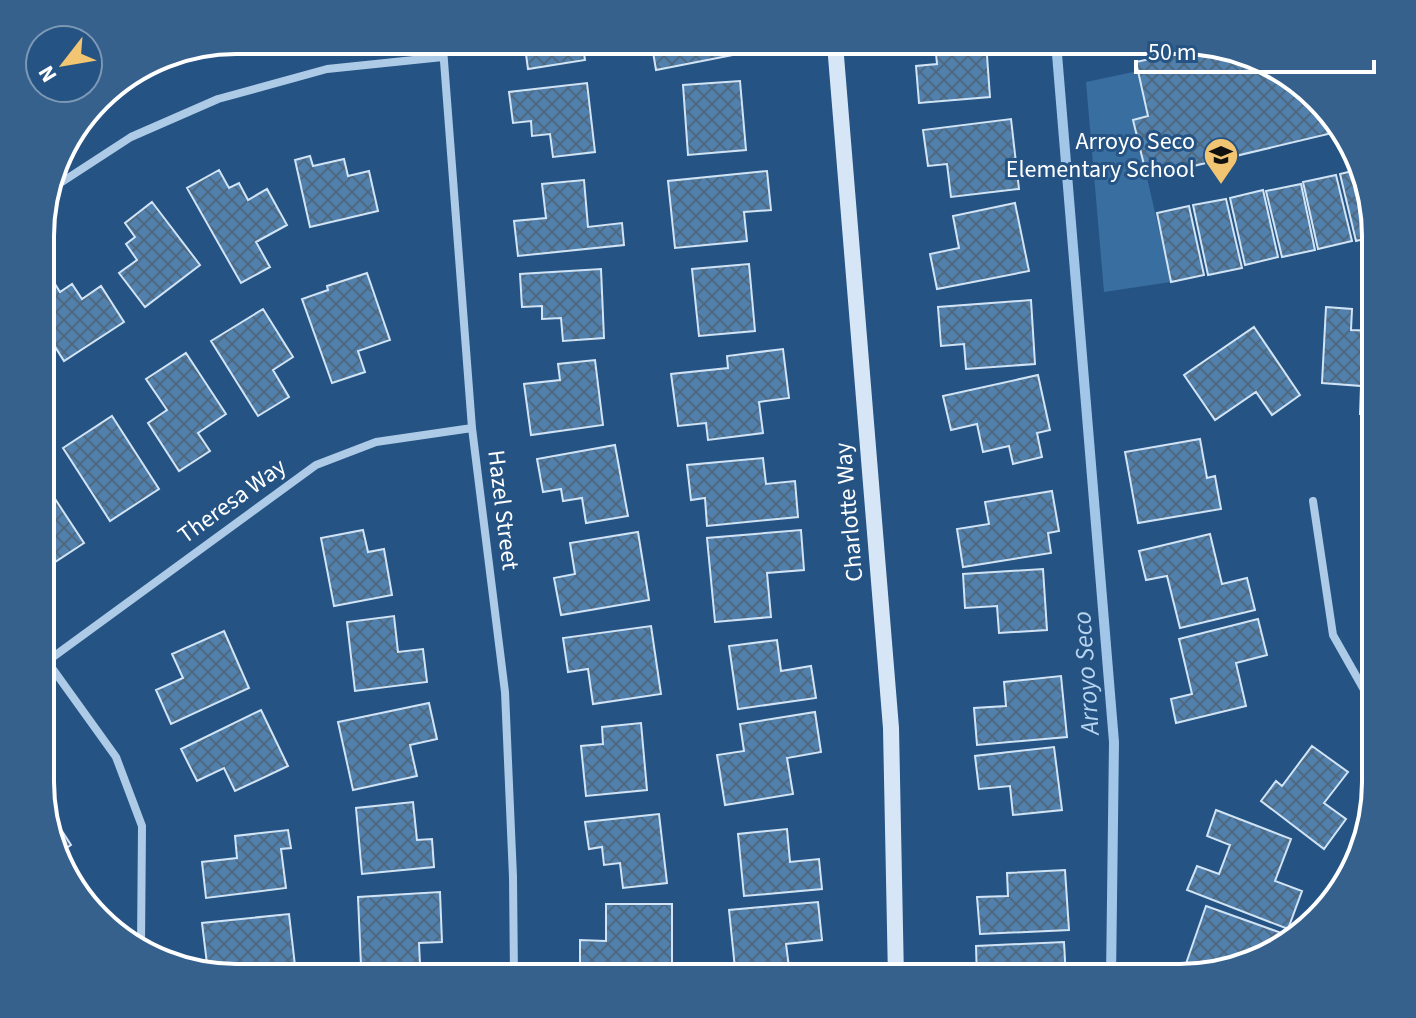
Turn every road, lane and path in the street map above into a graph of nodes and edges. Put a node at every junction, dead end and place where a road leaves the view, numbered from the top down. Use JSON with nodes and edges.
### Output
{"nodes":[{"id":1,"x":429,"y":54,"type":"edge"},
{"id":2,"x":443,"y":54,"type":"edge"},
{"id":3,"x":836,"y":54,"type":"edge"},
{"id":4,"x":62,"y":182,"type":"edge"},
{"id":5,"x":472,"y":428,"type":"junction"},
{"id":6,"x":1313,"y":501,"type":"dead end"},
{"id":7,"x":54,"y":656,"type":"edge"},
{"id":8,"x":54,"y":676,"type":"edge"},
{"id":9,"x":1362,"y":686,"type":"edge"},
{"id":10,"x":141,"y":937,"type":"edge"},
{"id":11,"x":514,"y":964,"type":"edge"},
{"id":12,"x":896,"y":964,"type":"edge"}],
"edges":[{"from":1,"to":4,"type":"street"},
{"from":2,"to":5,"type":"street","name":"Hazel Street"},
{"from":3,"to":12,"type":"street","name":"Charlotte Way"},
{"from":5,"to":7,"type":"street","name":"Theresa Way"},
{"from":5,"to":11,"type":"street","name":"Hazel Street"},
{"from":6,"to":9,"type":"street"},
{"from":8,"to":10,"type":"street"}]}
